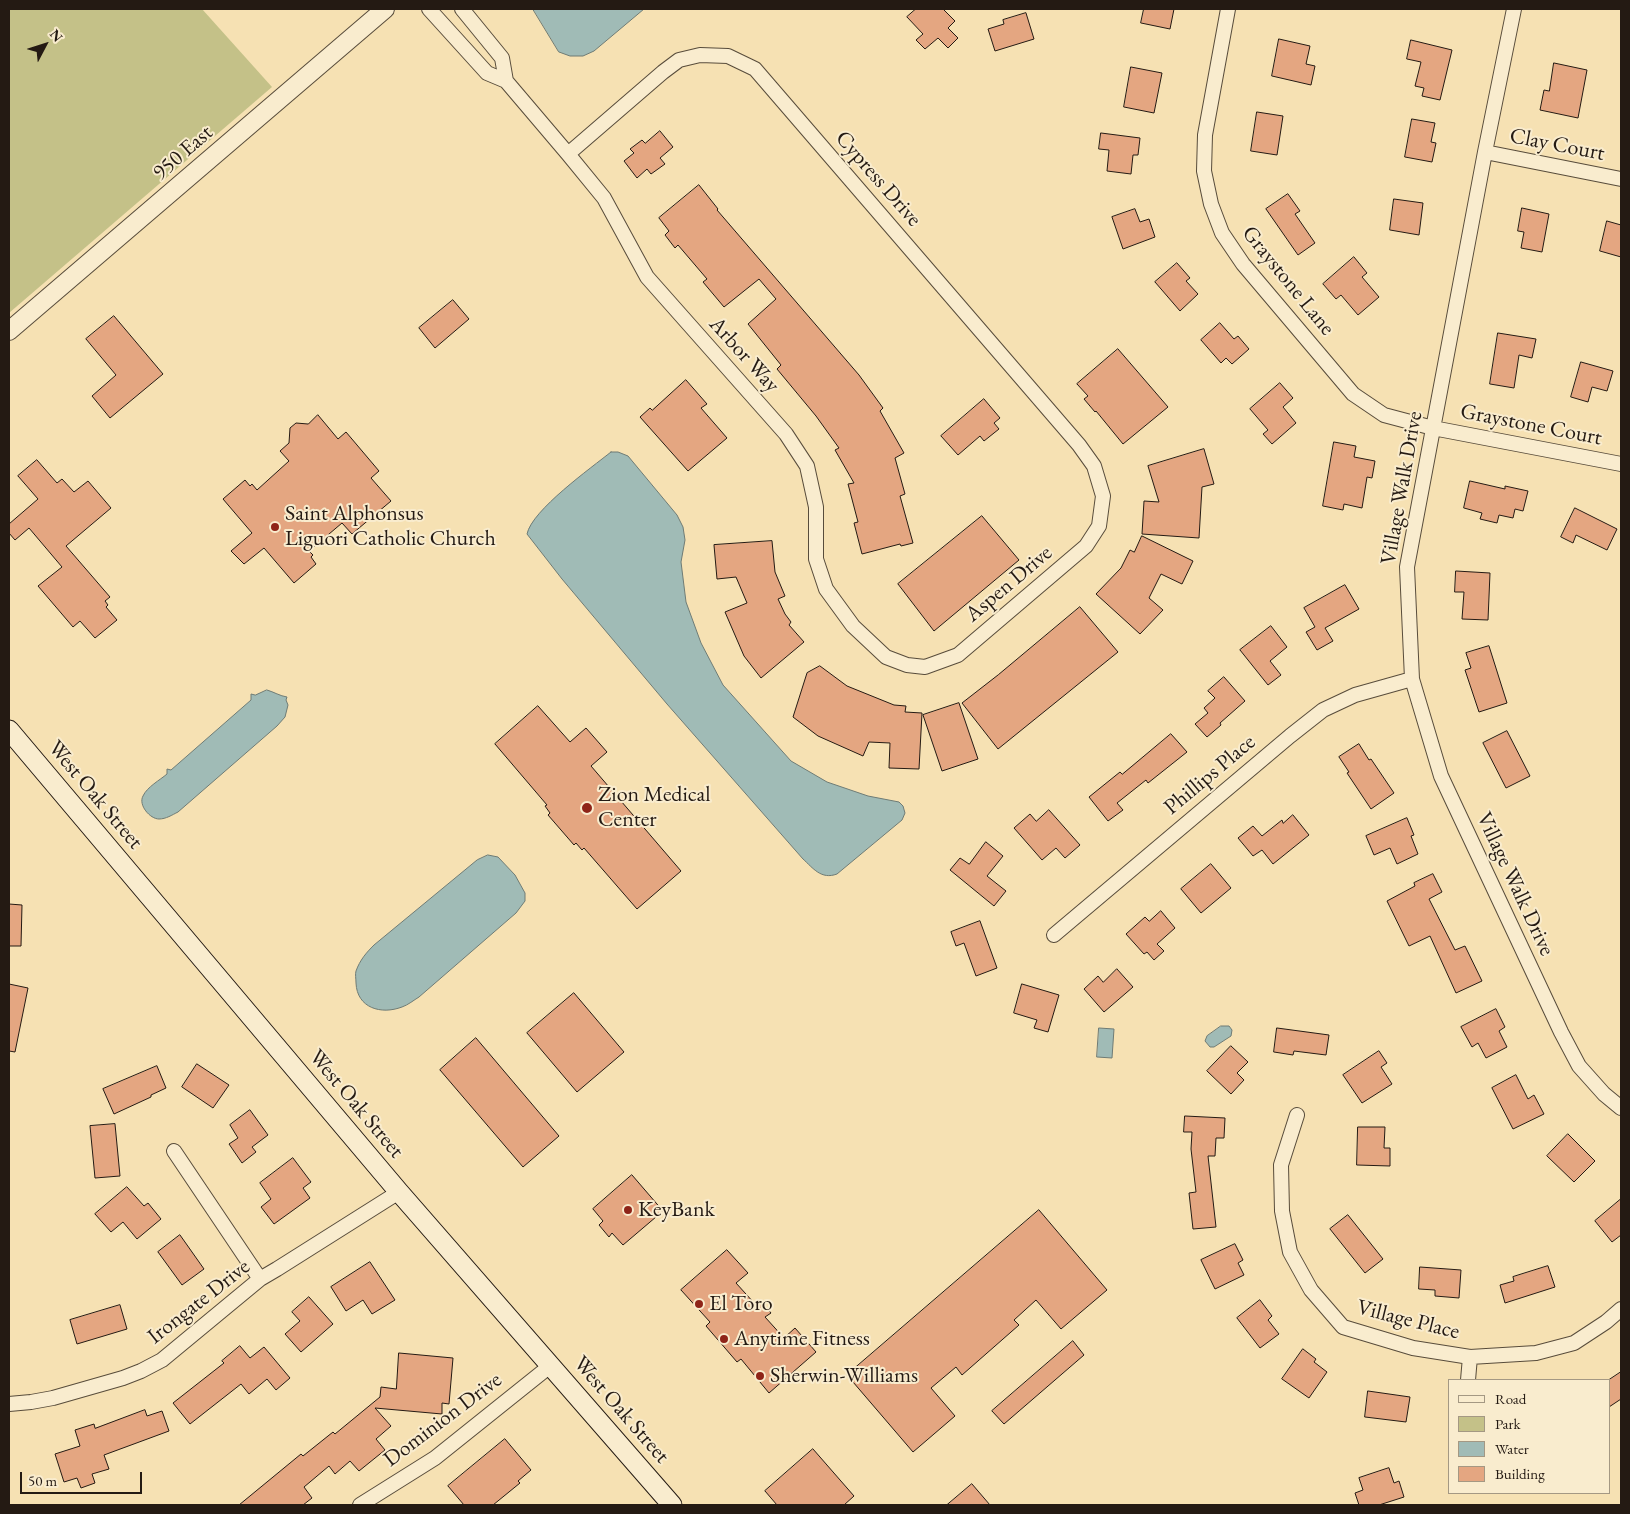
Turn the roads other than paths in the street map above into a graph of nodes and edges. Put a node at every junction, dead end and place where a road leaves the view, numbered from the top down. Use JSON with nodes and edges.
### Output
{"nodes":[{"id":1,"x":385,"y":9,"type":"edge"},
{"id":2,"x":430,"y":9,"type":"edge"},
{"id":3,"x":462,"y":9,"type":"edge"},
{"id":4,"x":1228,"y":9,"type":"edge"},
{"id":5,"x":1514,"y":9,"type":"edge"},
{"id":6,"x":506,"y":81,"type":"junction"},
{"id":7,"x":1484,"y":152,"type":"junction"},
{"id":8,"x":568,"y":154,"type":"junction"},
{"id":9,"x":1621,"y":179,"type":"edge"},
{"id":10,"x":9,"y":331,"type":"edge"},
{"id":11,"x":1433,"y":428,"type":"junction"},
{"id":12,"x":1621,"y":464,"type":"edge"},
{"id":13,"x":1103,"y":496,"type":"joint"},
{"id":14,"x":907,"y":665,"type":"joint"},
{"id":15,"x":1412,"y":678,"type":"junction"},
{"id":16,"x":9,"y":730,"type":"edge"},
{"id":17,"x":1054,"y":935,"type":"dead end"},
{"id":18,"x":1621,"y":1108,"type":"edge"},
{"id":19,"x":1297,"y":1115,"type":"dead end"},
{"id":20,"x":174,"y":1150,"type":"dead end"},
{"id":21,"x":399,"y":1192,"type":"junction"},
{"id":22,"x":260,"y":1278,"type":"junction"},
{"id":23,"x":1621,"y":1309,"type":"edge"},
{"id":24,"x":1470,"y":1357,"type":"junction"},
{"id":25,"x":550,"y":1366,"type":"junction"},
{"id":26,"x":1468,"y":1379,"type":"edge"},
{"id":27,"x":9,"y":1404,"type":"edge"},
{"id":28,"x":360,"y":1505,"type":"edge"},
{"id":29,"x":672,"y":1505,"type":"edge"}],
"edges":[{"from":1,"to":10,"type":"street","name":"950 East"},
{"from":2,"to":6,"type":"street","name":"Arbor Way"},
{"from":3,"to":6,"type":"street","name":"Arbor Way"},
{"from":4,"to":11,"type":"street","name":"Graystone Lane"},
{"from":5,"to":7,"type":"street","name":"Village Walk Drive"},
{"from":6,"to":8,"type":"street","name":"Arbor Way"},
{"from":7,"to":9,"type":"street","name":"Clay Court"},
{"from":7,"to":11,"type":"street","name":"Village Walk Drive"},
{"from":8,"to":13,"type":"street","name":"Cypress Drive"},
{"from":8,"to":14,"type":"street","name":"Arbor Way"},
{"from":11,"to":12,"type":"street","name":"Graystone Court"},
{"from":11,"to":15,"type":"street","name":"Village Walk Drive"},
{"from":13,"to":14,"type":"street","name":"Aspen Drive"},
{"from":15,"to":17,"type":"street","name":"Phillips Place"},
{"from":15,"to":18,"type":"street","name":"Village Walk Drive"},
{"from":16,"to":21,"type":"main road","name":"West Oak Street"},
{"from":19,"to":24,"type":"street","name":"Village Place"},
{"from":20,"to":22,"type":"street"},
{"from":21,"to":22,"type":"street","name":"Irongate Drive"},
{"from":21,"to":25,"type":"main road","name":"West Oak Street"},
{"from":22,"to":27,"type":"street","name":"Irongate Drive"},
{"from":23,"to":24,"type":"street","name":"Village Place"},
{"from":24,"to":26,"type":"street"},
{"from":25,"to":28,"type":"street","name":"Dominion Drive"},
{"from":25,"to":29,"type":"main road","name":"West Oak Street"}]}
